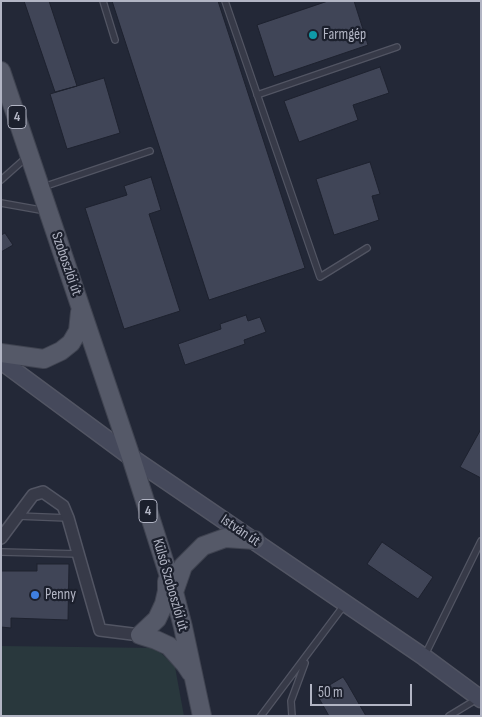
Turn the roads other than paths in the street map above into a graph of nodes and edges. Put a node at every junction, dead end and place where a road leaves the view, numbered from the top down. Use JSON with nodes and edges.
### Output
{"nodes":[{"id":1,"x":103,"y":1,"type":"edge"},
{"id":2,"x":225,"y":1,"type":"edge"},
{"id":3,"x":115,"y":40,"type":"dead end"},
{"id":4,"x":397,"y":47,"type":"dead end"},
{"id":5,"x":2,"y":77,"type":"edge"},
{"id":6,"x":257,"y":95,"type":"junction"},
{"id":7,"x":150,"y":151,"type":"dead end"},
{"id":8,"x":30,"y":155,"type":"junction"},
{"id":9,"x":1,"y":180,"type":"edge"},
{"id":10,"x":41,"y":188,"type":"junction"},
{"id":11,"x":1,"y":203,"type":"edge"},
{"id":12,"x":48,"y":211,"type":"junction"},
{"id":13,"x":367,"y":248,"type":"dead end"},
{"id":14,"x":80,"y":304,"type":"junction"},
{"id":15,"x":1,"y":353,"type":"edge"},
{"id":16,"x":1,"y":361,"type":"edge"},
{"id":17,"x":132,"y":457,"type":"junction"},
{"id":18,"x":17,"y":516,"type":"junction"},
{"id":19,"x":68,"y":518,"type":"junction"},
{"id":20,"x":1,"y":538,"type":"edge"},
{"id":21,"x":254,"y":540,"type":"junction"},
{"id":22,"x":481,"y":541,"type":"edge"},
{"id":23,"x":1,"y":552,"type":"edge"},
{"id":24,"x":79,"y":554,"type":"junction"},
{"id":25,"x":165,"y":566,"type":"junction"},
{"id":26,"x":174,"y":592,"type":"junction"},
{"id":27,"x":346,"y":604,"type":"junction"},
{"id":28,"x":140,"y":635,"type":"junction"},
{"id":29,"x":312,"y":650,"type":"junction"},
{"id":30,"x":424,"y":657,"type":"junction"},
{"id":31,"x":195,"y":680,"type":"junction"},
{"id":32,"x":480,"y":698,"type":"edge"},
{"id":33,"x":202,"y":716,"type":"edge"},
{"id":34,"x":261,"y":716,"type":"edge"},
{"id":35,"x":292,"y":716,"type":"edge"},
{"id":36,"x":449,"y":716,"type":"edge"}],
"edges":[{"from":1,"to":3,"type":"lane"},
{"from":2,"to":6,"type":"lane"},
{"from":4,"to":6,"type":"lane"},
{"from":5,"to":8,"type":"main road","name":"Szoboszlói út","number":"4"},
{"from":6,"to":13,"type":"lane"},
{"from":7,"to":10,"type":"lane"},
{"from":8,"to":9,"type":"lane"},
{"from":8,"to":10,"type":"main road","name":"Szoboszlói út","number":"4"},
{"from":10,"to":12,"type":"main road","name":"Szoboszlói út","number":"4"},
{"from":11,"to":12,"type":"lane"},
{"from":12,"to":14,"type":"main road","name":"Szoboszlói út","number":"4"},
{"from":14,"to":15,"type":"main road"},
{"from":14,"to":17,"type":"main road","name":"Szoboszlói út","number":"4"},
{"from":16,"to":17,"type":"street","name":"István út"},
{"from":17,"to":21,"type":"street","name":"István út"},
{"from":17,"to":25,"type":"main road","name":"Külső Szoboszlói út","number":"4"},
{"from":18,"to":19,"type":"lane"},
{"from":18,"to":19,"type":"street"},
{"from":18,"to":20,"type":"street"},
{"from":19,"to":24,"type":"street"},
{"from":21,"to":26,"type":"main road"},
{"from":21,"to":27,"type":"street","name":"István út"},
{"from":22,"to":30,"type":"lane"},
{"from":23,"to":24,"type":"lane"},
{"from":24,"to":28,"type":"street"},
{"from":25,"to":26,"type":"main road","name":"Külső Szoboszlói út","number":"4"},
{"from":25,"to":28,"type":"main road"},
{"from":26,"to":31,"type":"main road","name":"Külső Szoboszlói út","number":"4"},
{"from":27,"to":29,"type":"lane"},
{"from":27,"to":30,"type":"street","name":"István út"},
{"from":28,"to":31,"type":"main road"},
{"from":29,"to":34,"type":"lane"},
{"from":29,"to":35,"type":"lane"},
{"from":30,"to":32,"type":"street","name":"István út"},
{"from":31,"to":33,"type":"main road","name":"Külső Szoboszlói út","number":"4"},
{"from":32,"to":36,"type":"lane"}]}
